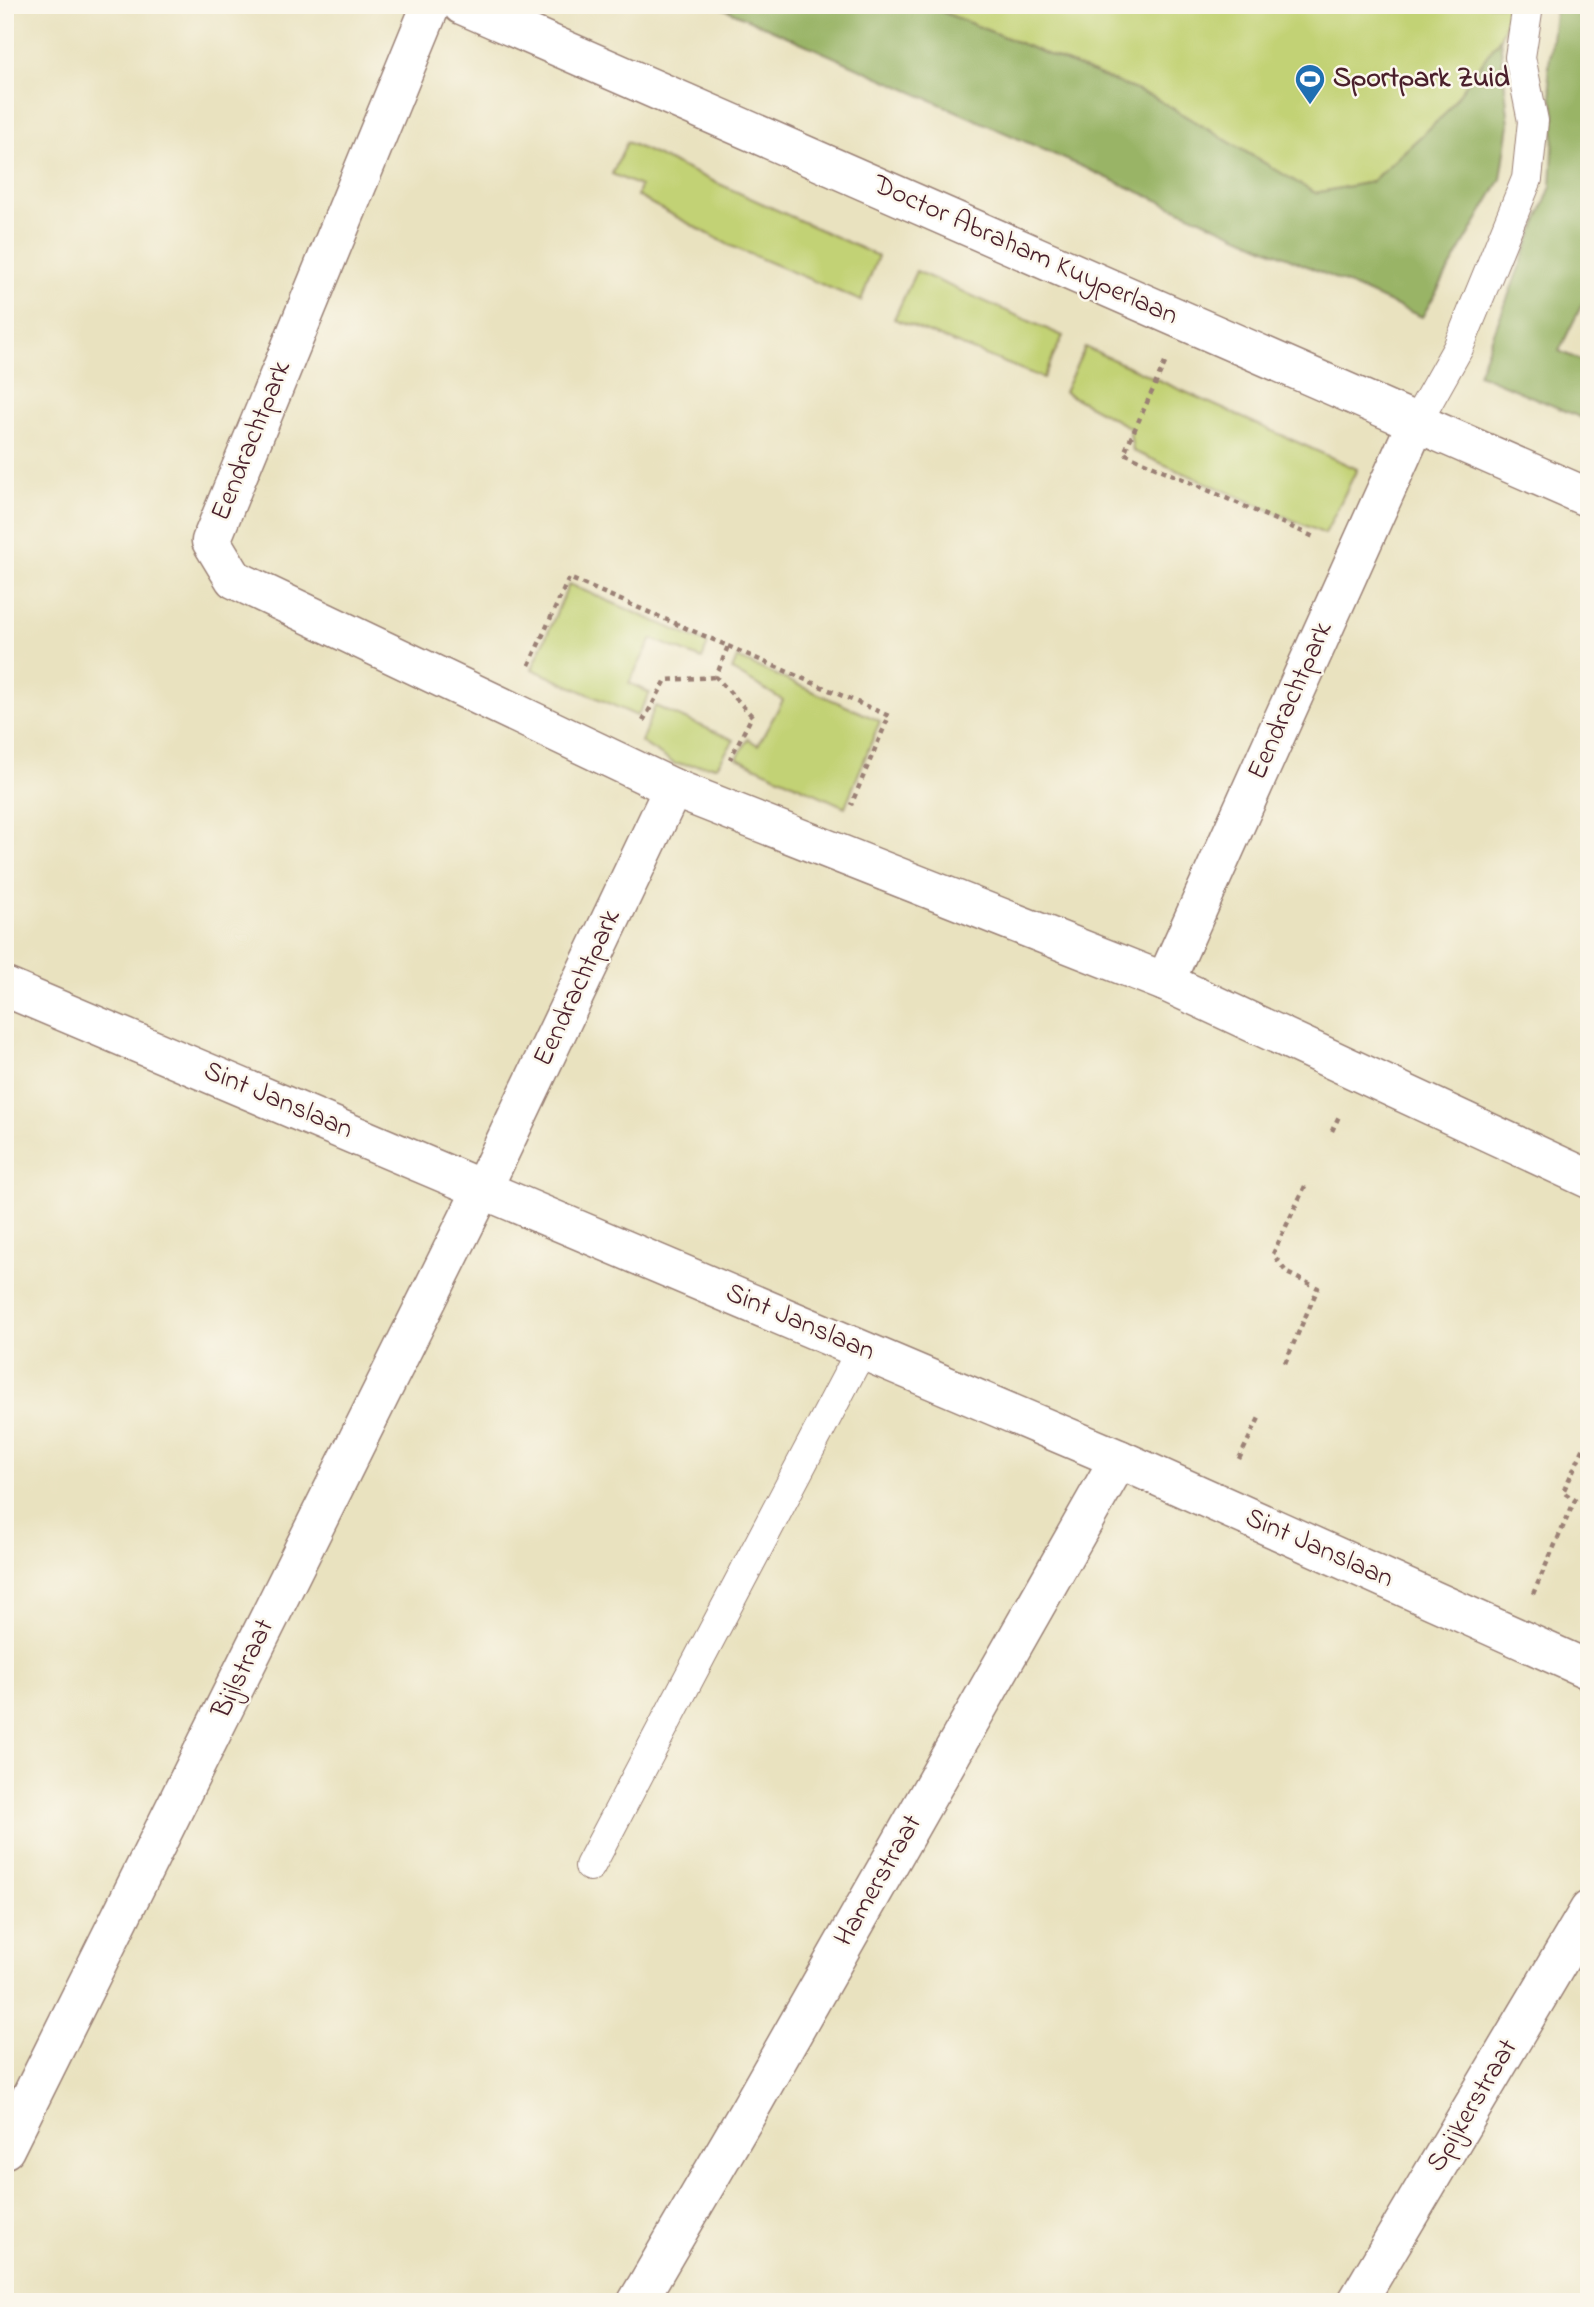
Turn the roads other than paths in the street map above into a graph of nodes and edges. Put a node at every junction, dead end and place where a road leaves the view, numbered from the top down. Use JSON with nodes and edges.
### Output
{"nodes":[{"id":1,"x":431,"y":5,"type":"edge"},
{"id":2,"x":462,"y":5,"type":"edge"},
{"id":3,"x":1528,"y":5,"type":"edge"},
{"id":4,"x":1417,"y":421,"type":"junction"},
{"id":5,"x":1589,"y":498,"type":"edge"},
{"id":6,"x":673,"y":788,"type":"junction"},
{"id":7,"x":1165,"y":982,"type":"junction"},
{"id":8,"x":5,"y":987,"type":"edge"},
{"id":9,"x":1589,"y":1179,"type":"edge"},
{"id":10,"x":483,"y":1188,"type":"junction"},
{"id":11,"x":862,"y":1349,"type":"junction"},
{"id":12,"x":1119,"y":1459,"type":"junction"},
{"id":13,"x":1589,"y":1670,"type":"edge"},
{"id":14,"x":590,"y":1866,"type":"dead end"},
{"id":15,"x":1589,"y":1910,"type":"edge"},
{"id":16,"x":5,"y":2149,"type":"edge"},
{"id":17,"x":637,"y":2302,"type":"edge"},
{"id":18,"x":1357,"y":2302,"type":"edge"}],
"edges":[{"from":1,"to":6,"type":"street","name":"Eendrachtpark"},
{"from":2,"to":4,"type":"street","name":"Doctor Abraham Kuyperlaan"},
{"from":3,"to":4,"type":"lane"},
{"from":4,"to":5,"type":"street","name":"Doctor Abraham Kuyperlaan"},
{"from":4,"to":7,"type":"street","name":"Eendrachtpark"},
{"from":6,"to":7,"type":"street","name":"Eendrachtpark"},
{"from":6,"to":10,"type":"street","name":"Eendrachtpark"},
{"from":7,"to":9,"type":"street","name":"Eendrachtpark"},
{"from":8,"to":10,"type":"street","name":"Sint Janslaan"},
{"from":10,"to":11,"type":"street","name":"Sint Janslaan"},
{"from":10,"to":16,"type":"street","name":"Bijlstraat"},
{"from":11,"to":12,"type":"street","name":"Sint Janslaan"},
{"from":11,"to":14,"type":"lane"},
{"from":12,"to":13,"type":"street","name":"Sint Janslaan"},
{"from":12,"to":17,"type":"street","name":"Hamerstraat"},
{"from":15,"to":18,"type":"street","name":"Spijkerstraat"}]}
